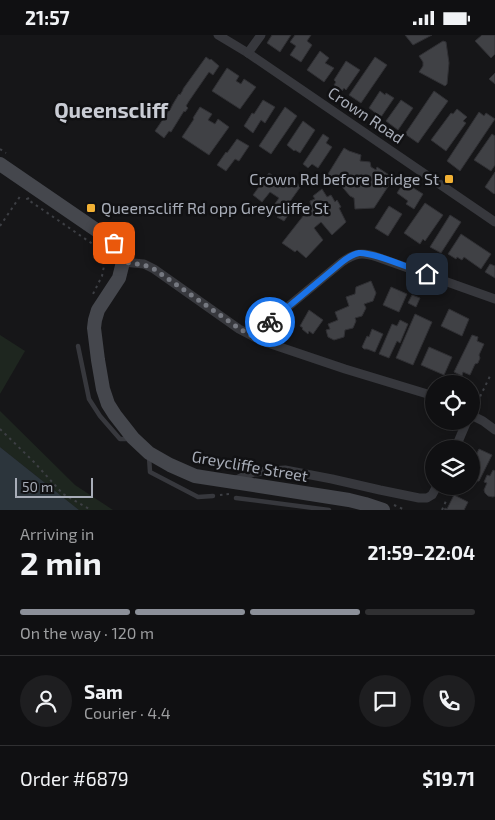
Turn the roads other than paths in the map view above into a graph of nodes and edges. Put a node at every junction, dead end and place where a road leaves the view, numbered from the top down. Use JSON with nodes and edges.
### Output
{"nodes":[{"id":1,"x":218,"y":35,"type":"edge"},
{"id":2,"x":261,"y":35,"type":"edge"},
{"id":3,"x":248,"y":53,"type":"junction"},
{"id":4,"x":0,"y":164,"type":"edge"},
{"id":5,"x":495,"y":222,"type":"edge"},
{"id":6,"x":123,"y":262,"type":"junction"},
{"id":7,"x":495,"y":299,"type":"edge"},
{"id":8,"x":254,"y":337,"type":"junction"},
{"id":9,"x":78,"y":346,"type":"dead end"},
{"id":10,"x":425,"y":393,"type":"edge"},
{"id":11,"x":480,"y":420,"type":"edge"},
{"id":12,"x":495,"y":430,"type":"edge"},
{"id":13,"x":134,"y":438,"type":"junction"},
{"id":14,"x":149,"y":453,"type":"junction"},
{"id":15,"x":232,"y":482,"type":"junction"},
{"id":16,"x":214,"y":495,"type":"road end"},
{"id":17,"x":432,"y":495,"type":"edge"},
{"id":18,"x":236,"y":498,"type":"road end"},
{"id":19,"x":328,"y":510,"type":"edge"},
{"id":20,"x":383,"y":510,"type":"edge"}],
"edges":[{"from":1,"to":3,"type":"street","name":"Crown Road"},
{"from":2,"to":3,"type":"street"},
{"from":3,"to":5,"type":"street","name":"Crown Road"},
{"from":4,"to":6,"type":"main road"},
{"from":6,"to":8,"type":"street"},
{"from":6,"to":13,"type":"main road","name":"Greycliffe Street"},
{"from":7,"to":8,"type":"street"},
{"from":8,"to":10,"type":"street"},
{"from":9,"to":13,"type":"lane"},
{"from":11,"to":12,"type":"street"},
{"from":13,"to":14,"type":"main road","name":"Greycliffe Street"},
{"from":14,"to":15,"type":"main road","name":"Greycliffe Street"},
{"from":14,"to":16,"type":"lane"},
{"from":15,"to":17,"type":"street"},
{"from":15,"to":20,"type":"main road","name":"Greycliffe Street"},
{"from":18,"to":19,"type":"lane"}]}
